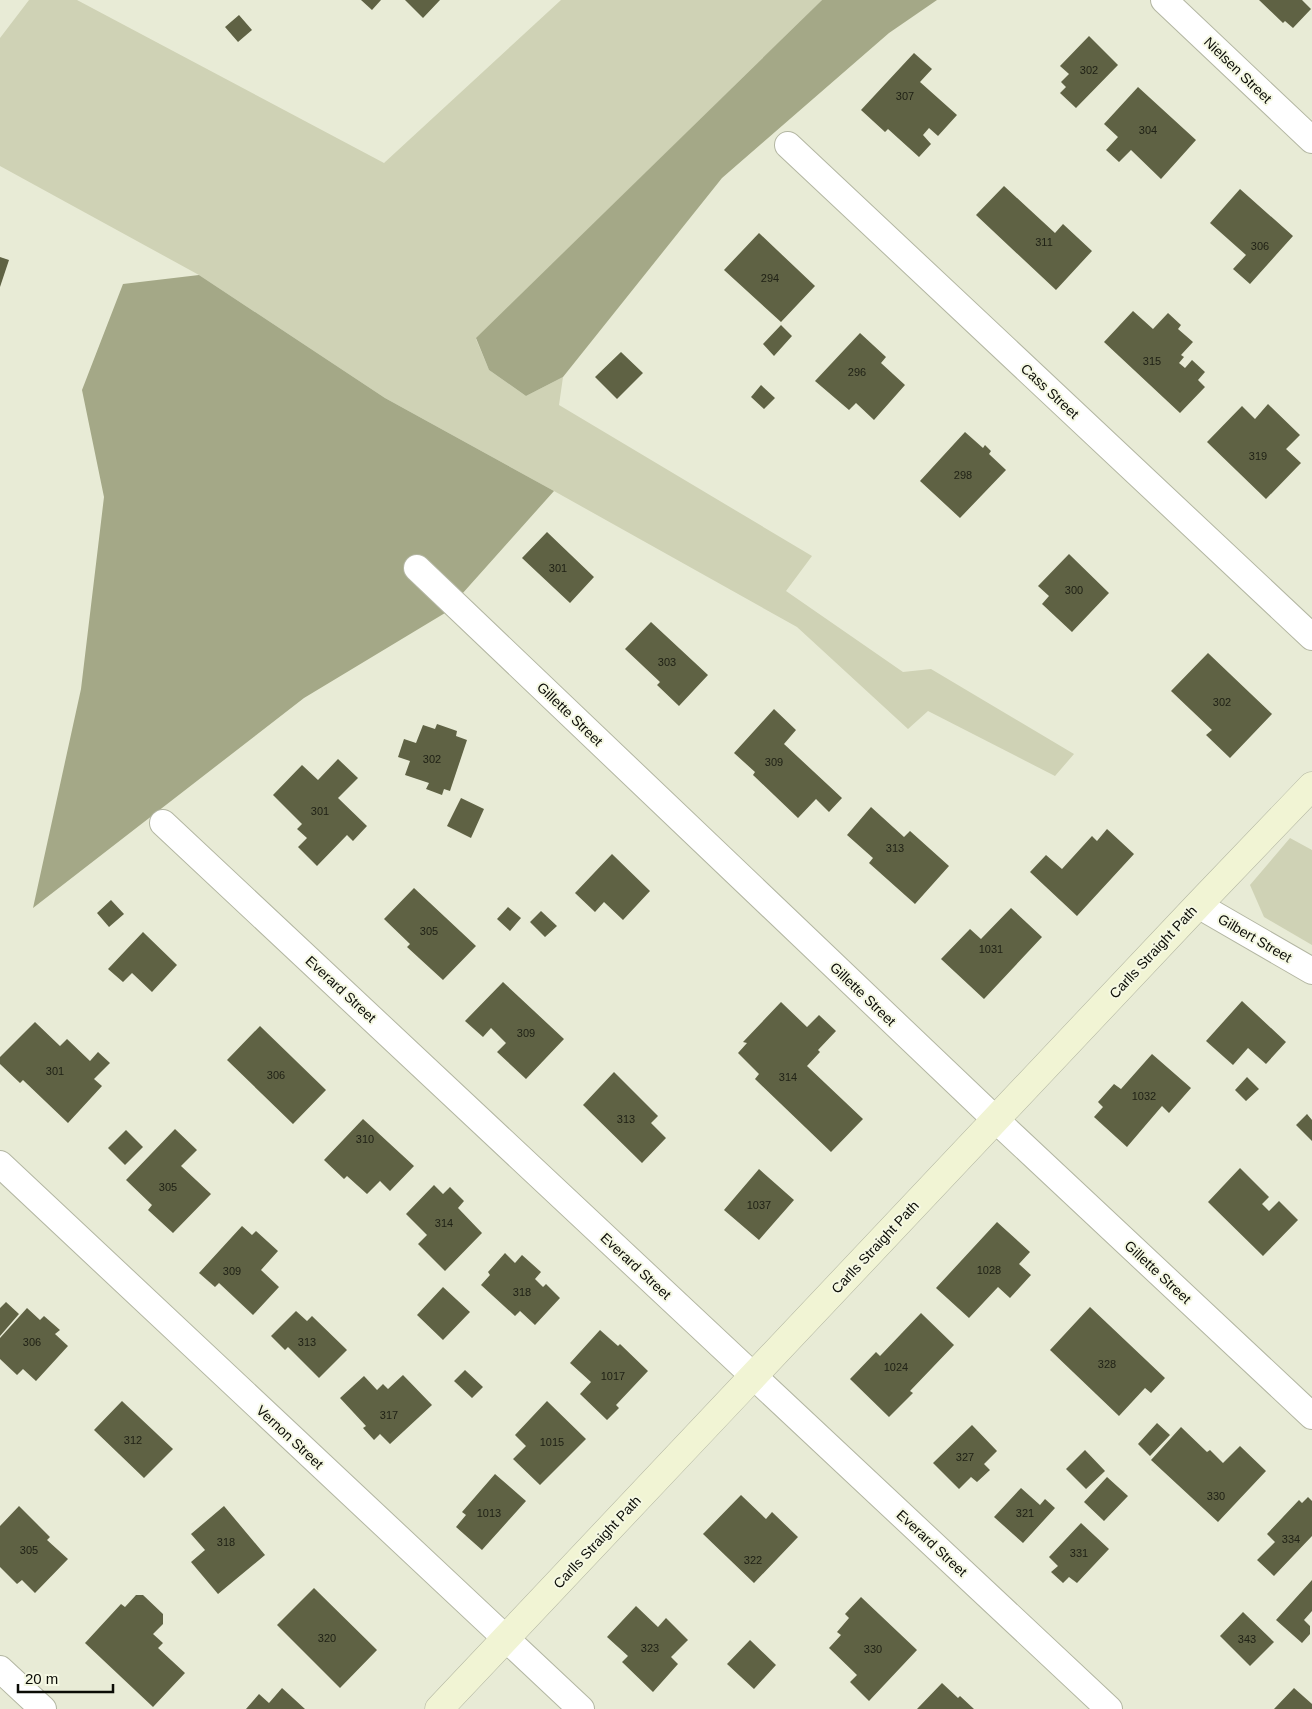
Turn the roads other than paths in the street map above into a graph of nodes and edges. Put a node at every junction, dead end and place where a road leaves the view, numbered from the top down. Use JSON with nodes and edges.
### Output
{"nodes":[{"id":1,"x":1164,"y":0,"type":"edge"},
{"id":2,"x":1312,"y":140,"type":"edge"},
{"id":3,"x":788,"y":145,"type":"dead end"},
{"id":4,"x":417,"y":568,"type":"dead end"},
{"id":5,"x":1312,"y":637,"type":"edge"},
{"id":6,"x":1312,"y":786,"type":"edge"},
{"id":7,"x":163,"y":823,"type":"dead end"},
{"id":8,"x":1198,"y":905,"type":"junction"},
{"id":9,"x":1312,"y":971,"type":"edge"},
{"id":10,"x":996,"y":1120,"type":"junction"},
{"id":11,"x":0,"y":1164,"type":"edge"},
{"id":12,"x":754,"y":1376,"type":"junction"},
{"id":13,"x":1312,"y":1416,"type":"edge"},
{"id":14,"x":506,"y":1638,"type":"junction"},
{"id":15,"x":0,"y":1669,"type":"edge"},
{"id":16,"x":43,"y":1709,"type":"edge"},
{"id":17,"x":439,"y":1709,"type":"edge"},
{"id":18,"x":581,"y":1709,"type":"edge"},
{"id":19,"x":1109,"y":1709,"type":"edge"}],
"edges":[{"from":1,"to":2,"type":"street","name":"Nielsen Street"},
{"from":3,"to":5,"type":"street","name":"Cass Street"},
{"from":4,"to":10,"type":"street","name":"Gillette Street"},
{"from":6,"to":8,"type":"street","name":"Carlls Straight Path"},
{"from":7,"to":12,"type":"street","name":"Everard Street"},
{"from":8,"to":9,"type":"street","name":"Gilbert Street"},
{"from":8,"to":10,"type":"street","name":"Carlls Straight Path"},
{"from":10,"to":12,"type":"street","name":"Carlls Straight Path"},
{"from":10,"to":13,"type":"street","name":"Gillette Street"},
{"from":11,"to":14,"type":"street","name":"Vernon Street"},
{"from":12,"to":14,"type":"street","name":"Carlls Straight Path"},
{"from":12,"to":19,"type":"street","name":"Everard Street"},
{"from":14,"to":17,"type":"street","name":"Carlls Straight Path"},
{"from":14,"to":18,"type":"street","name":"Vernon Street"},
{"from":15,"to":16,"type":"street"}]}
